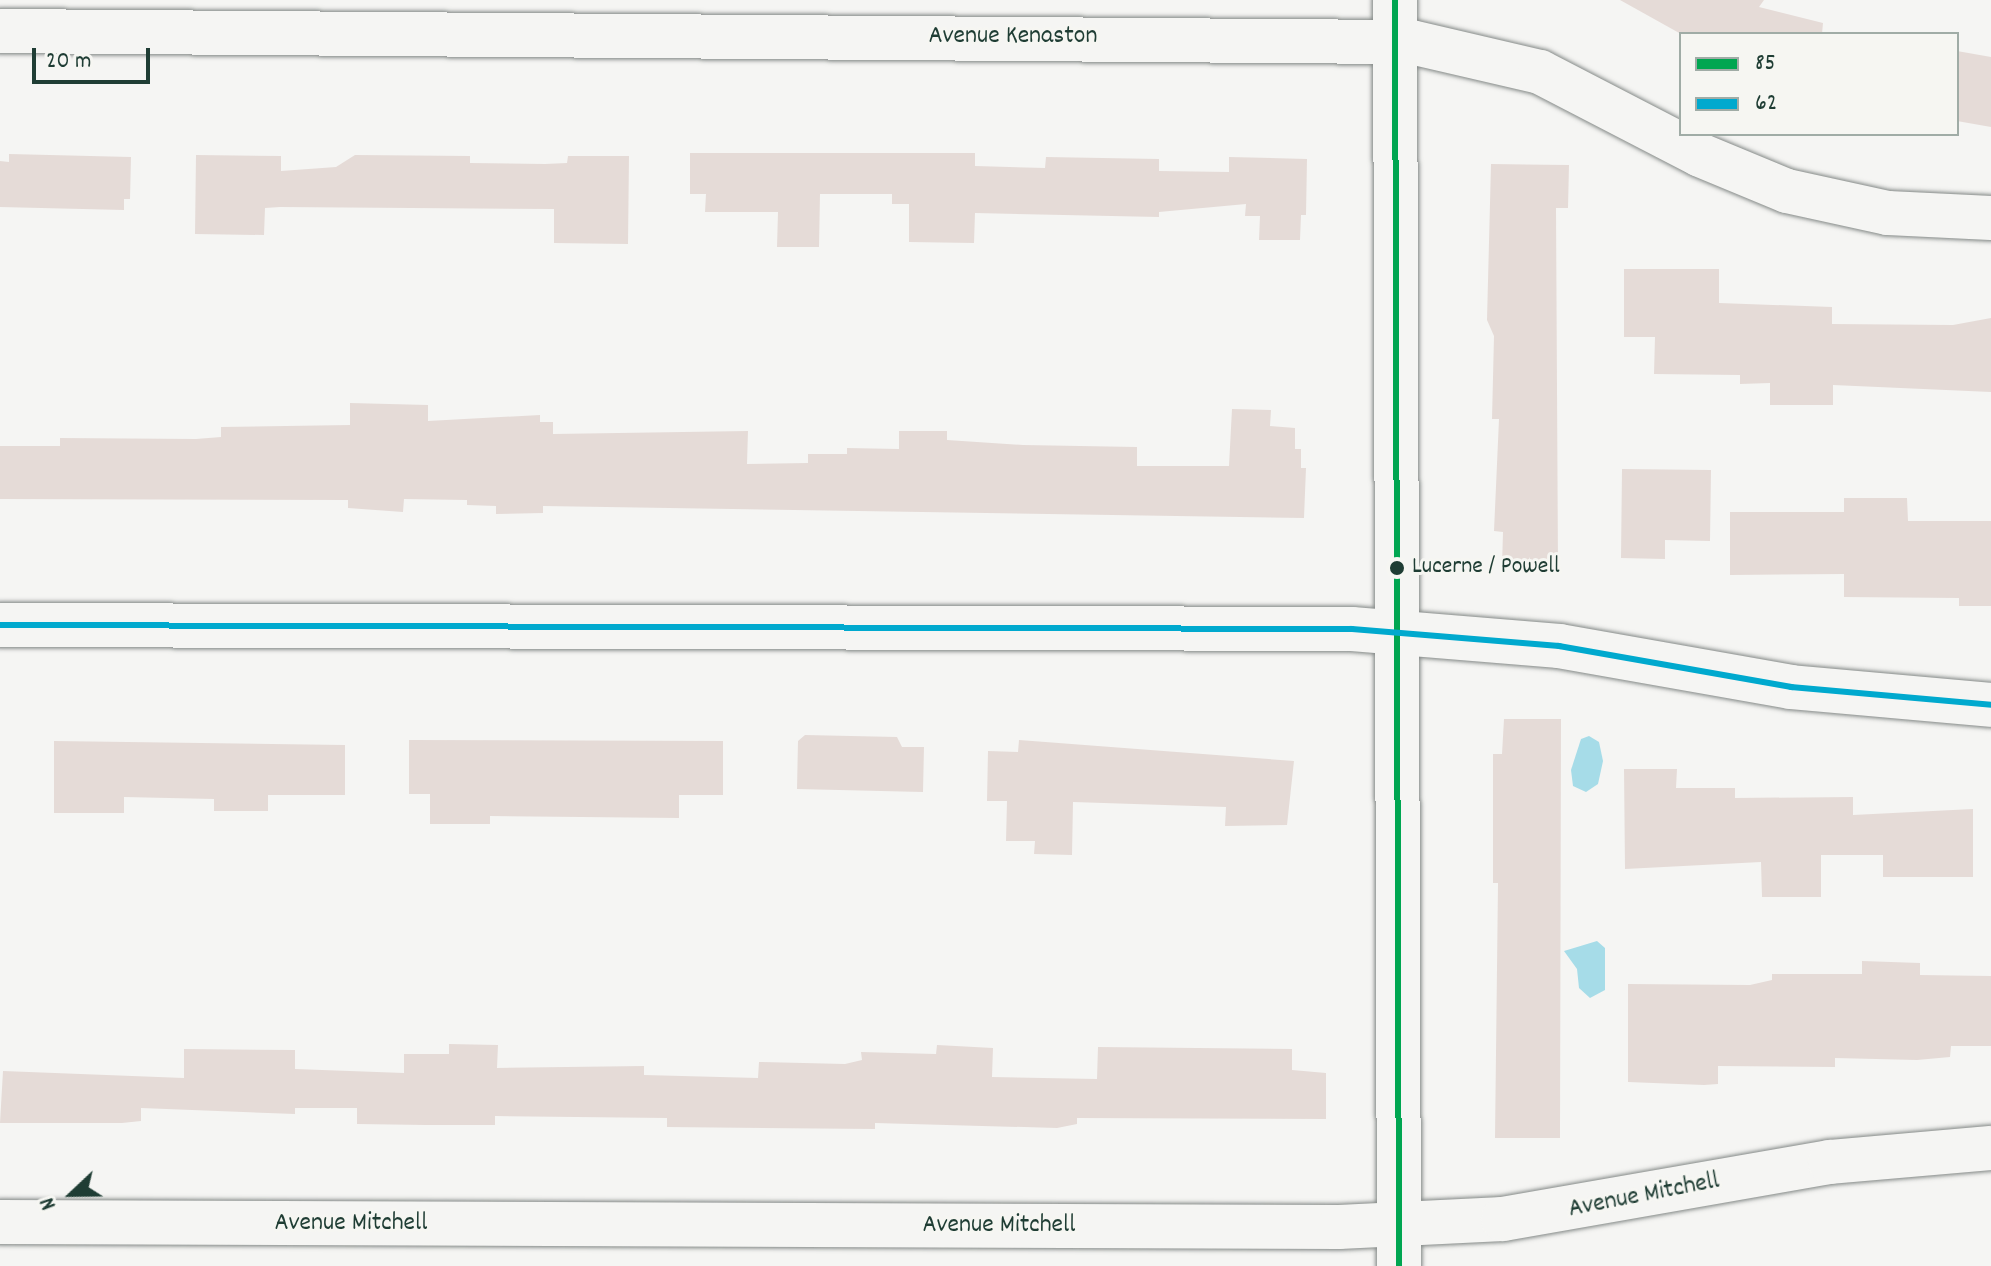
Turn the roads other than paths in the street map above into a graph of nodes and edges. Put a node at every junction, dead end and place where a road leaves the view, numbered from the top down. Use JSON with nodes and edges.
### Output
{"nodes":[{"id":1,"x":1395,"y":21,"type":"edge"},
{"id":2,"x":0,"y":31,"type":"edge"},
{"id":3,"x":1991,"y":218,"type":"edge"},
{"id":4,"x":0,"y":625,"type":"edge"},
{"id":5,"x":1397,"y":632,"type":"junction"},
{"id":6,"x":1991,"y":705,"type":"edge"},
{"id":7,"x":1991,"y":1148,"type":"edge"},
{"id":8,"x":0,"y":1222,"type":"edge"},
{"id":9,"x":1399,"y":1245,"type":"edge"}],
"edges":[{"from":1,"to":2,"type":"street","name":"Avenue Kenaston"},
{"from":1,"to":3,"type":"street","name":"Avenue Kenaston"},
{"from":1,"to":5,"type":"street"},
{"from":4,"to":5,"type":"street"},
{"from":5,"to":6,"type":"street"},
{"from":5,"to":9,"type":"street"},
{"from":7,"to":9,"type":"street","name":"Avenue Mitchell"},
{"from":8,"to":9,"type":"street","name":"Avenue Mitchell"}]}
